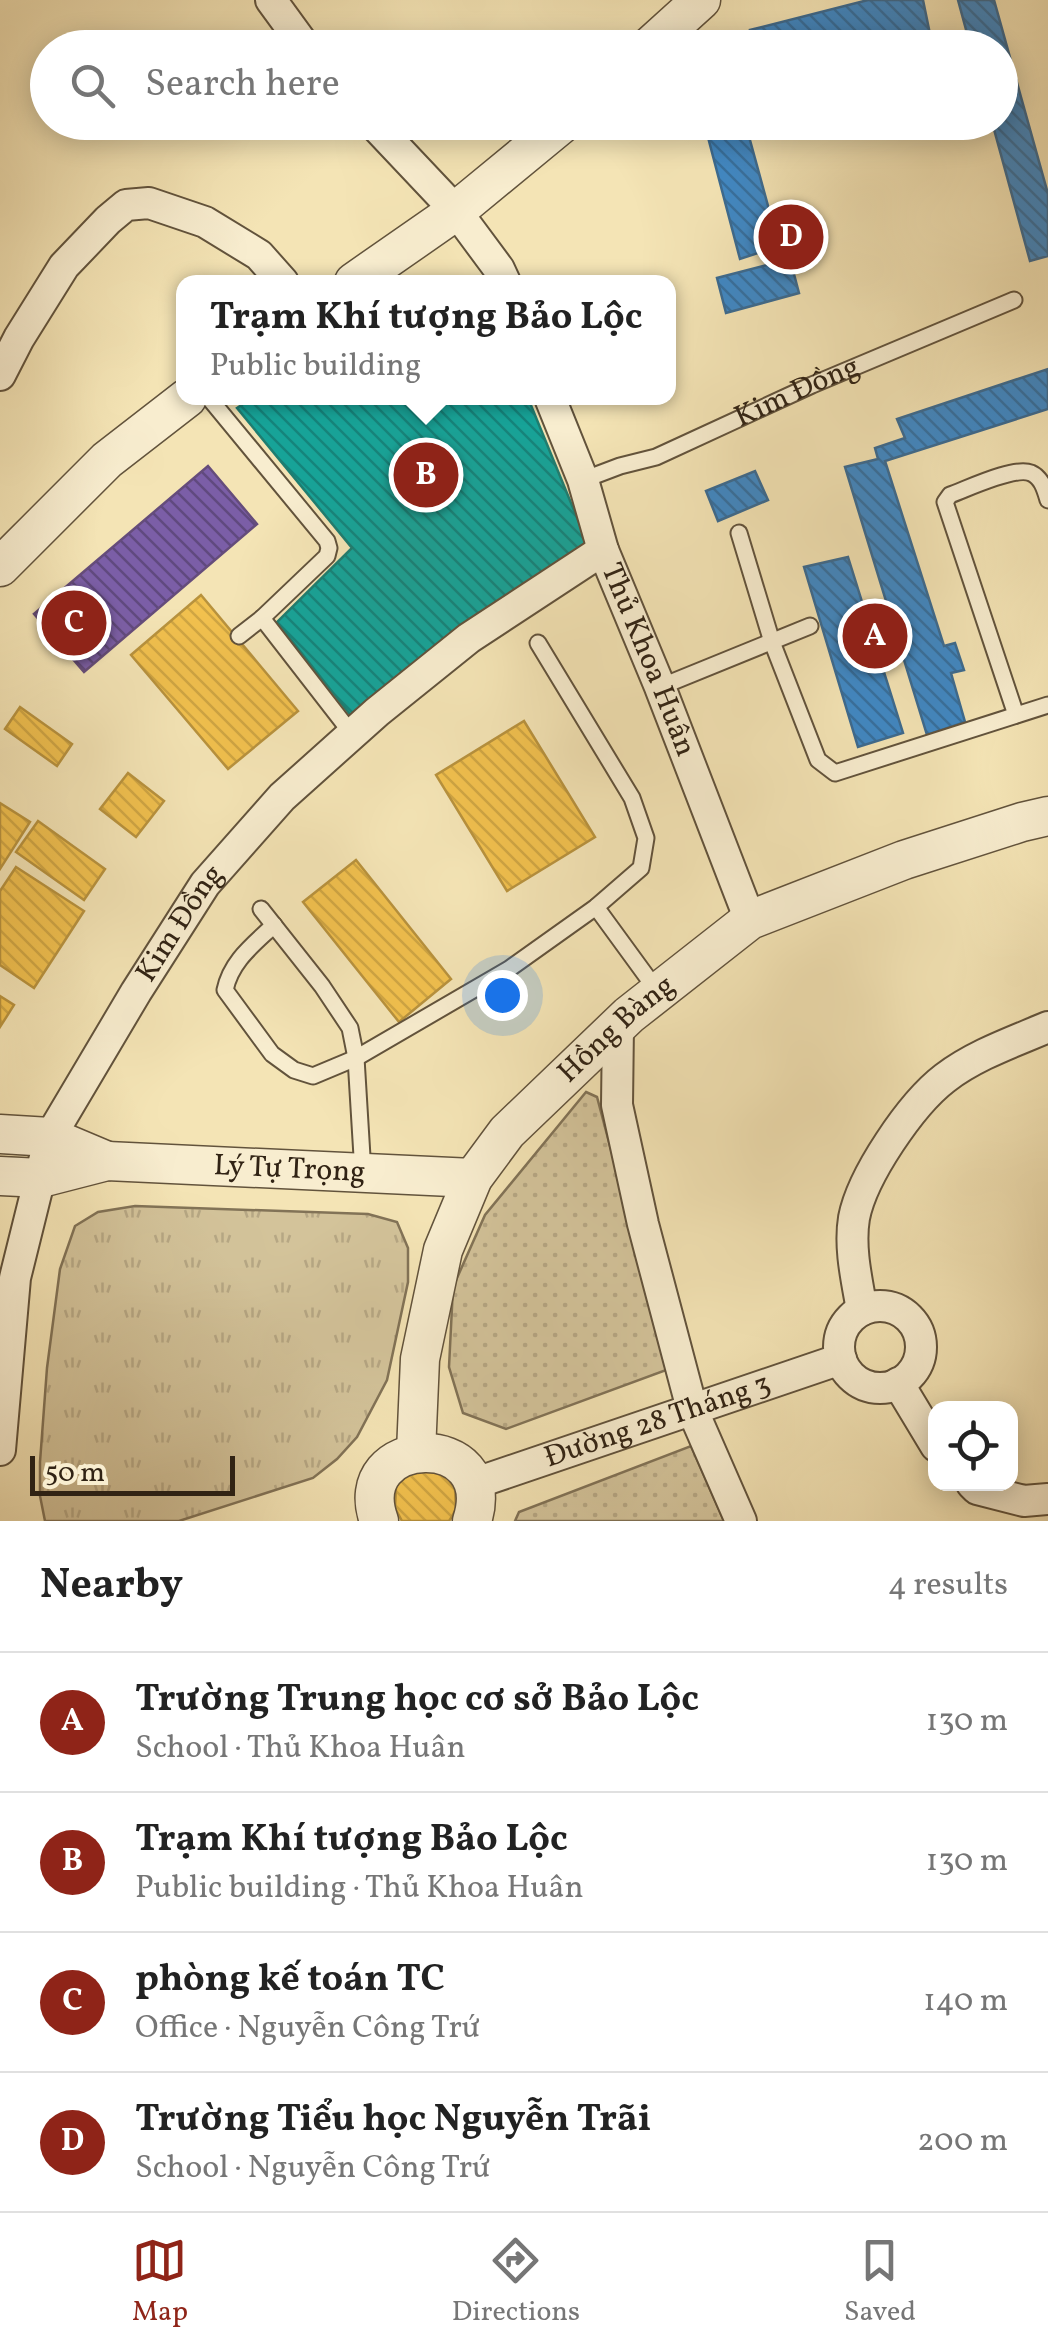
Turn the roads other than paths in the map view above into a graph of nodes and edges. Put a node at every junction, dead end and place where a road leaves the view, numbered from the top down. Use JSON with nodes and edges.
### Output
{"nodes":[{"id":1,"x":271,"y":0,"type":"edge"},
{"id":2,"x":701,"y":0,"type":"edge"},
{"id":3,"x":293,"y":30,"type":"edge"},
{"id":4,"x":668,"y":30,"type":"edge"},
{"id":5,"x":389,"y":140,"type":"edge"},
{"id":6,"x":542,"y":140,"type":"edge"},
{"id":7,"x":456,"y":211,"type":"junction"},
{"id":8,"x":277,"y":275,"type":"edge"},
{"id":9,"x":364,"y":275,"type":"edge"},
{"id":10,"x":501,"y":275,"type":"edge"},
{"id":11,"x":1014,"y":300,"type":"dead end"},
{"id":12,"x":0,"y":376,"type":"edge"},
{"id":13,"x":178,"y":405,"type":"edge"},
{"id":14,"x":215,"y":405,"type":"edge"},
{"id":15,"x":553,"y":405,"type":"edge"},
{"id":16,"x":583,"y":480,"type":"junction"},
{"id":17,"x":1048,"y":500,"type":"edge"},
{"id":18,"x":739,"y":533,"type":"dead end"},
{"id":19,"x":602,"y":550,"type":"junction"},
{"id":20,"x":0,"y":567,"type":"edge"},
{"id":21,"x":262,"y":618,"type":"junction"},
{"id":22,"x":810,"y":626,"type":"dead end"},
{"id":23,"x":239,"y":636,"type":"dead end"},
{"id":24,"x":772,"y":642,"type":"junction"},
{"id":25,"x":538,"y":643,"type":"dead end"},
{"id":26,"x":660,"y":688,"type":"junction"},
{"id":27,"x":1048,"y":704,"type":"edge"},
{"id":28,"x":1016,"y":715,"type":"junction"},
{"id":29,"x":352,"y":734,"type":"junction"},
{"id":30,"x":1048,"y":816,"type":"edge"},
{"id":31,"x":596,"y":907,"type":"junction"},
{"id":32,"x":261,"y":909,"type":"dead end"},
{"id":33,"x":750,"y":920,"type":"junction"},
{"id":34,"x":274,"y":925,"type":"junction"},
{"id":35,"x":658,"y":992,"type":"junction"},
{"id":36,"x":618,"y":1025,"type":"junction"},
{"id":37,"x":1048,"y":1027,"type":"edge"},
{"id":38,"x":356,"y":1058,"type":"junction"},
{"id":39,"x":0,"y":1134,"type":"edge"},
{"id":40,"x":50,"y":1137,"type":"junction"},
{"id":41,"x":107,"y":1162,"type":"junction"},
{"id":42,"x":362,"y":1173,"type":"junction"},
{"id":43,"x":0,"y":1176,"type":"edge"},
{"id":44,"x":40,"y":1178,"type":"junction"},
{"id":45,"x":472,"y":1178,"type":"junction"},
{"id":46,"x":862,"y":1310,"type":"junction"},
{"id":47,"x":841,"y":1359,"type":"junction"},
{"id":48,"x":898,"y":1383,"type":"junction"},
{"id":49,"x":692,"y":1409,"type":"junction"},
{"id":50,"x":928,"y":1433,"type":"edge"},
{"id":51,"x":0,"y":1450,"type":"edge"},
{"id":52,"x":416,"y":1452,"type":"junction"},
{"id":53,"x":986,"y":1491,"type":"edge"},
{"id":54,"x":1048,"y":1500,"type":"edge"},
{"id":55,"x":472,"y":1502,"type":"edge"},
{"id":56,"x":373,"y":1519,"type":"edge"},
{"id":57,"x":741,"y":1521,"type":"edge"}],
"edges":[{"from":1,"to":3,"type":"street"},
{"from":2,"to":4,"type":"street"},
{"from":5,"to":7,"type":"street"},
{"from":6,"to":7,"type":"street"},
{"from":7,"to":9,"type":"street"},
{"from":7,"to":10,"type":"street"},
{"from":8,"to":12,"type":"street"},
{"from":11,"to":16,"type":"lane","name":"Kim Đồng"},
{"from":13,"to":20,"type":"street"},
{"from":14,"to":21,"type":"lane"},
{"from":15,"to":16,"type":"street","name":"Thủ Khoa Huân"},
{"from":16,"to":19,"type":"street","name":"Thủ Khoa Huân"},
{"from":17,"to":28,"type":"lane"},
{"from":18,"to":24,"type":"lane"},
{"from":19,"to":26,"type":"street","name":"Thủ Khoa Huân"},
{"from":19,"to":29,"type":"street","name":"Kim Đồng"},
{"from":21,"to":23,"type":"lane"},
{"from":21,"to":29,"type":"lane"},
{"from":22,"to":24,"type":"lane"},
{"from":24,"to":26,"type":"lane"},
{"from":24,"to":28,"type":"lane"},
{"from":25,"to":31,"type":"lane"},
{"from":26,"to":33,"type":"street","name":"Thủ Khoa Huân"},
{"from":27,"to":28,"type":"lane"},
{"from":29,"to":40,"type":"street","name":"Kim Đồng"},
{"from":30,"to":33,"type":"street","name":"Hồng Bàng"},
{"from":31,"to":35,"type":"lane"},
{"from":31,"to":38,"type":"lane"},
{"from":32,"to":34,"type":"lane"},
{"from":33,"to":35,"type":"street","name":"Hồng Bàng"},
{"from":34,"to":38,"type":"lane"},
{"from":34,"to":38,"type":"lane"},
{"from":35,"to":36,"type":"street","name":"Hồng Bàng"},
{"from":36,"to":45,"type":"street","name":"Hồng Bàng"},
{"from":36,"to":49,"type":"street"},
{"from":37,"to":46,"type":"street"},
{"from":38,"to":42,"type":"lane"},
{"from":39,"to":40,"type":"street","name":"Lý Tự Trọng"},
{"from":40,"to":41,"type":"street","name":"Lý Tự Trọng"},
{"from":40,"to":44,"type":"street","name":"Kim Đồng"},
{"from":41,"to":42,"type":"street","name":"Lý Tự Trọng"},
{"from":41,"to":44,"type":"street","name":"Lý Tự Trọng"},
{"from":42,"to":45,"type":"street","name":"Lý Tự Trọng"},
{"from":43,"to":44,"type":"street","name":"Lý Tự Trọng"},
{"from":44,"to":51,"type":"street","name":"Kim Đồng"},
{"from":45,"to":52,"type":"street","name":"Hồng Bàng"},
{"from":46,"to":47,"type":"street"},
{"from":46,"to":48,"type":"street"},
{"from":47,"to":48,"type":"street"},
{"from":47,"to":49,"type":"street","name":"Đường 28 Tháng 3"},
{"from":48,"to":50,"type":"street"},
{"from":49,"to":55,"type":"street","name":"Đường 28 Tháng 3"},
{"from":49,"to":57,"type":"street"},
{"from":52,"to":55,"type":"street"},
{"from":52,"to":56,"type":"street"},
{"from":53,"to":54,"type":"street"}]}
